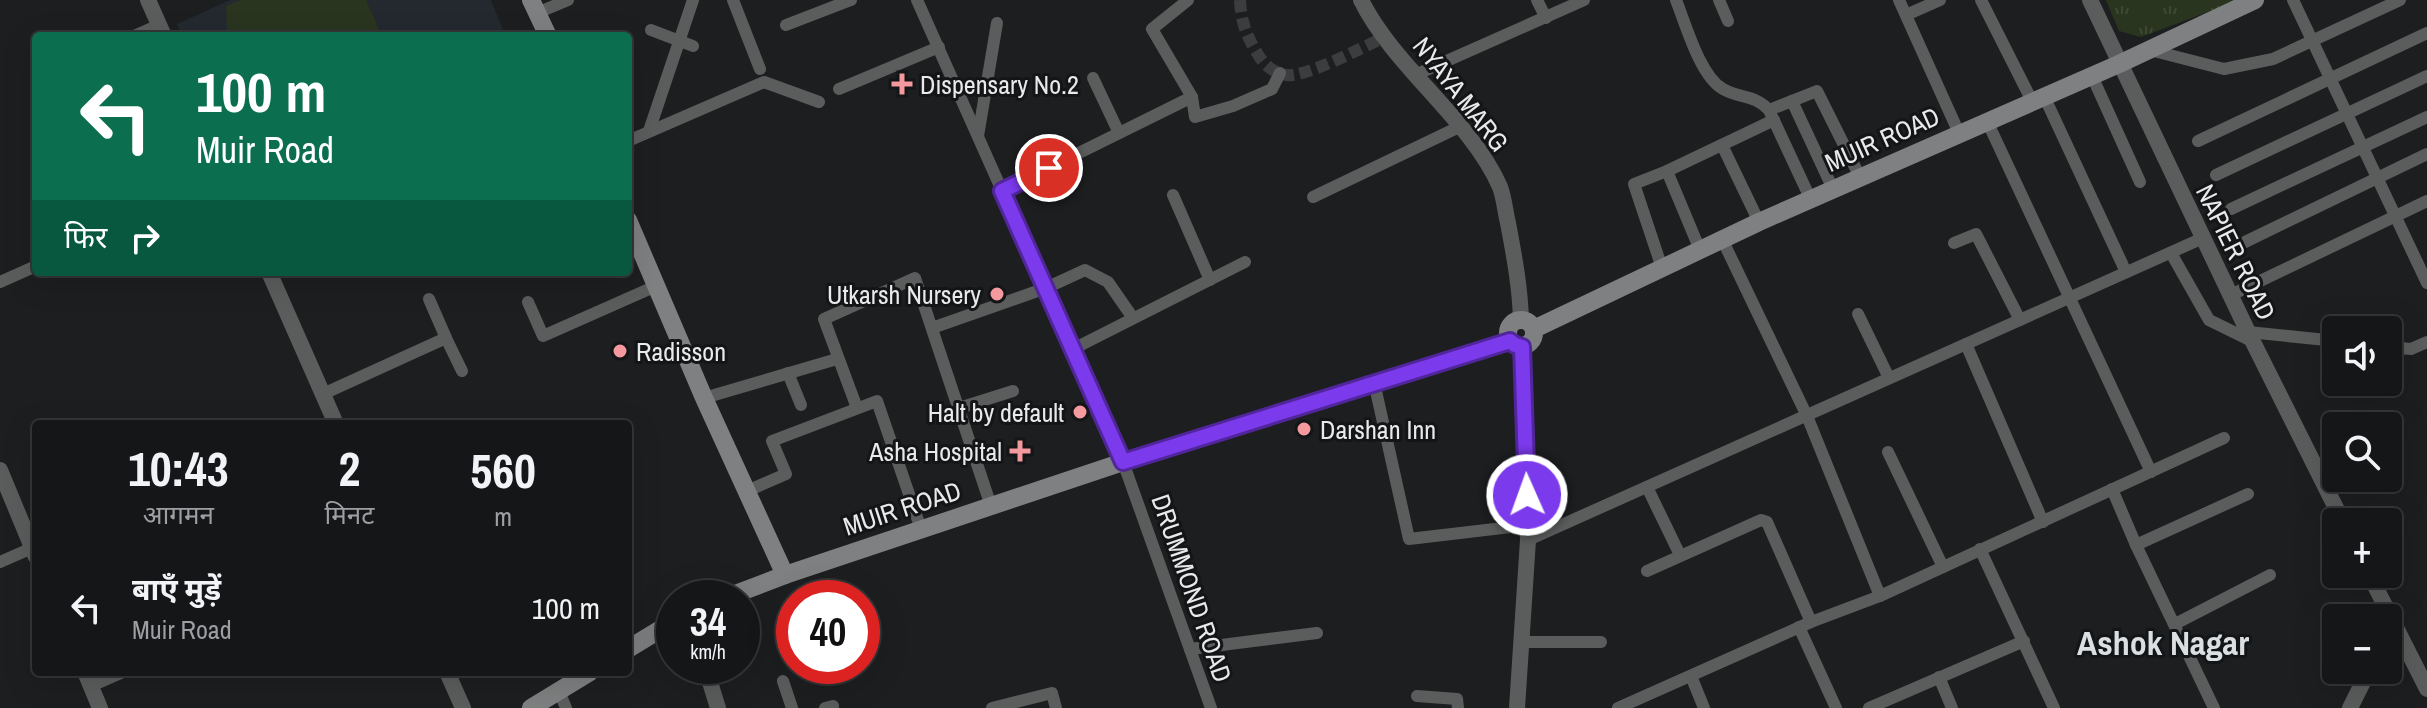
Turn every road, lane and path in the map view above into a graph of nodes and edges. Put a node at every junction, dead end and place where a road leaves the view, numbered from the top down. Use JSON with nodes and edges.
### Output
{"nodes":[{"id":1,"x":568,"y":0,"type":"edge"},
{"id":2,"x":693,"y":0,"type":"edge"},
{"id":3,"x":733,"y":0,"type":"edge"},
{"id":4,"x":851,"y":0,"type":"edge"},
{"id":5,"x":917,"y":0,"type":"edge"},
{"id":6,"x":1188,"y":0,"type":"edge"},
{"id":7,"x":1361,"y":0,"type":"edge"},
{"id":8,"x":1537,"y":0,"type":"edge"},
{"id":9,"x":1584,"y":0,"type":"edge"},
{"id":10,"x":1676,"y":0,"type":"edge"},
{"id":11,"x":1720,"y":0,"type":"edge"},
{"id":12,"x":1899,"y":0,"type":"edge"},
{"id":13,"x":1940,"y":0,"type":"edge"},
{"id":14,"x":1981,"y":0,"type":"edge"},
{"id":15,"x":2255,"y":0,"type":"edge"},
{"id":16,"x":2293,"y":0,"type":"edge"},
{"id":17,"x":2400,"y":0,"type":"edge"},
{"id":18,"x":150,"y":1,"type":"edge"},
{"id":19,"x":2096,"y":2,"type":"edge"},
{"id":20,"x":534,"y":6,"type":"edge"},
{"id":21,"x":1906,"y":15,"type":"junction"},
{"id":22,"x":1546,"y":18,"type":"junction"},
{"id":23,"x":1728,"y":21,"type":"dead end"},
{"id":24,"x":997,"y":23,"type":"dead end"},
{"id":25,"x":786,"y":25,"type":"dead end"},
{"id":26,"x":162,"y":30,"type":"edge"},
{"id":27,"x":651,"y":30,"type":"dead end"},
{"id":28,"x":546,"y":32,"type":"edge"},
{"id":29,"x":2427,"y":33,"type":"edge"},
{"id":30,"x":2315,"y":41,"type":"junction"},
{"id":31,"x":679,"y":42,"type":"junction"},
{"id":32,"x":693,"y":46,"type":"dead end"},
{"id":33,"x":939,"y":47,"type":"junction"},
{"id":34,"x":2150,"y":50,"type":"junction"},
{"id":35,"x":2119,"y":64,"type":"junction"},
{"id":36,"x":760,"y":69,"type":"dead end"},
{"id":37,"x":1280,"y":73,"type":"dead end"},
{"id":38,"x":1415,"y":75,"type":"junction"},
{"id":39,"x":2092,"y":76,"type":"junction"},
{"id":40,"x":2427,"y":76,"type":"edge"},
{"id":41,"x":1093,"y":78,"type":"dead end"},
{"id":42,"x":2332,"y":80,"type":"junction"},
{"id":43,"x":839,"y":89,"type":"dead end"},
{"id":44,"x":1192,"y":97,"type":"junction"},
{"id":45,"x":2038,"y":99,"type":"junction"},
{"id":46,"x":1792,"y":101,"type":"junction"},
{"id":47,"x":819,"y":102,"type":"dead end"},
{"id":48,"x":2345,"y":113,"type":"junction"},
{"id":49,"x":1771,"y":115,"type":"junction"},
{"id":50,"x":2427,"y":117,"type":"edge"},
{"id":51,"x":1987,"y":121,"type":"junction"},
{"id":52,"x":1459,"y":127,"type":"junction"},
{"id":53,"x":649,"y":131,"type":"junction"},
{"id":54,"x":1119,"y":133,"type":"junction"},
{"id":55,"x":1959,"y":133,"type":"junction"},
{"id":56,"x":978,"y":136,"type":"junction"},
{"id":57,"x":632,"y":139,"type":"edge"},
{"id":58,"x":2198,"y":141,"type":"dead end"},
{"id":59,"x":1722,"y":145,"type":"junction"},
{"id":60,"x":2362,"y":148,"type":"junction"},
{"id":61,"x":2427,"y":154,"type":"edge"},
{"id":62,"x":1667,"y":171,"type":"junction"},
{"id":63,"x":2216,"y":175,"type":"dead end"},
{"id":64,"x":1860,"y":177,"type":"junction"},
{"id":65,"x":2377,"y":178,"type":"junction"},
{"id":66,"x":2140,"y":182,"type":"dead end"},
{"id":67,"x":1833,"y":189,"type":"junction"},
{"id":68,"x":1002,"y":191,"type":"junction"},
{"id":69,"x":1173,"y":195,"type":"dead end"},
{"id":70,"x":1313,"y":197,"type":"dead end"},
{"id":71,"x":1811,"y":200,"type":"junction"},
{"id":72,"x":2427,"y":201,"type":"edge"},
{"id":73,"x":2231,"y":209,"type":"dead end"},
{"id":74,"x":2395,"y":216,"type":"junction"},
{"id":75,"x":1759,"y":222,"type":"junction"},
{"id":76,"x":632,"y":229,"type":"edge"},
{"id":77,"x":2203,"y":238,"type":"junction"},
{"id":78,"x":1722,"y":239,"type":"junction"},
{"id":79,"x":2245,"y":242,"type":"dead end"},
{"id":80,"x":1954,"y":243,"type":"dead end"},
{"id":81,"x":1700,"y":250,"type":"junction"},
{"id":82,"x":2171,"y":253,"type":"junction"},
{"id":83,"x":1245,"y":262,"type":"dead end"},
{"id":84,"x":32,"y":268,"type":"edge"},
{"id":85,"x":1662,"y":268,"type":"junction"},
{"id":86,"x":2126,"y":272,"type":"junction"},
{"id":87,"x":271,"y":276,"type":"edge"},
{"id":88,"x":1210,"y":280,"type":"junction"},
{"id":89,"x":0,"y":282,"type":"edge"},
{"id":90,"x":2427,"y":283,"type":"edge"},
{"id":91,"x":656,"y":286,"type":"junction"},
{"id":92,"x":1046,"y":288,"type":"junction"},
{"id":93,"x":2231,"y":295,"type":"junction"},
{"id":94,"x":2068,"y":298,"type":"junction"},
{"id":95,"x":429,"y":299,"type":"dead end"},
{"id":96,"x":528,"y":302,"type":"dead end"},
{"id":97,"x":1858,"y":314,"type":"dead end"},
{"id":98,"x":1133,"y":318,"type":"junction"},
{"id":99,"x":2020,"y":320,"type":"junction"},
{"id":100,"x":1527,"y":324,"type":"junction"},
{"id":101,"x":932,"y":328,"type":"junction"},
{"id":102,"x":2251,"y":337,"type":"junction"},
{"id":103,"x":446,"y":338,"type":"junction"},
{"id":104,"x":2322,"y":340,"type":"edge"},
{"id":105,"x":2427,"y":342,"type":"edge"},
{"id":106,"x":1516,"y":344,"type":"junction"},
{"id":107,"x":1966,"y":344,"type":"junction"},
{"id":108,"x":2402,"y":348,"type":"edge"},
{"id":109,"x":1073,"y":349,"type":"junction"},
{"id":110,"x":837,"y":359,"type":"junction"},
{"id":111,"x":462,"y":371,"type":"dead end"},
{"id":112,"x":788,"y":373,"type":"junction"},
{"id":113,"x":1889,"y":378,"type":"junction"},
{"id":114,"x":1374,"y":382,"type":"junction"},
{"id":115,"x":1013,"y":391,"type":"dead end"},
{"id":116,"x":323,"y":394,"type":"junction"},
{"id":117,"x":704,"y":398,"type":"junction"},
{"id":118,"x":801,"y":405,"type":"dead end"},
{"id":119,"x":857,"y":408,"type":"junction"},
{"id":120,"x":959,"y":408,"type":"junction"},
{"id":121,"x":1807,"y":416,"type":"junction"},
{"id":122,"x":334,"y":420,"type":"edge"},
{"id":123,"x":2224,"y":438,"type":"dead end"},
{"id":124,"x":1888,"y":452,"type":"dead end"},
{"id":125,"x":1123,"y":462,"type":"junction"},
{"id":126,"x":0,"y":470,"type":"edge"},
{"id":127,"x":2151,"y":472,"type":"junction"},
{"id":128,"x":1647,"y":487,"type":"junction"},
{"id":129,"x":2112,"y":489,"type":"junction"},
{"id":130,"x":747,"y":491,"type":"junction"},
{"id":131,"x":2248,"y":494,"type":"dead end"},
{"id":132,"x":991,"y":506,"type":"junction"},
{"id":133,"x":2336,"y":508,"type":"edge"},
{"id":134,"x":2043,"y":522,"type":"junction"},
{"id":135,"x":921,"y":529,"type":"junction"},
{"id":136,"x":1528,"y":533,"type":"junction"},
{"id":137,"x":2136,"y":545,"type":"junction"},
{"id":138,"x":32,"y":548,"type":"edge"},
{"id":139,"x":1980,"y":549,"type":"junction"},
{"id":140,"x":32,"y":554,"type":"edge"},
{"id":141,"x":1680,"y":555,"type":"junction"},
{"id":142,"x":0,"y":562,"type":"edge"},
{"id":143,"x":1943,"y":567,"type":"junction"},
{"id":144,"x":1647,"y":571,"type":"dead end"},
{"id":145,"x":785,"y":575,"type":"junction"},
{"id":146,"x":2270,"y":575,"type":"dead end"},
{"id":147,"x":760,"y":585,"type":"edge"},
{"id":148,"x":1880,"y":596,"type":"junction"},
{"id":149,"x":1805,"y":624,"type":"junction"},
{"id":150,"x":2175,"y":624,"type":"junction"},
{"id":151,"x":656,"y":632,"type":"edge"},
{"id":152,"x":1317,"y":633,"type":"dead end"},
{"id":153,"x":2024,"y":641,"type":"junction"},
{"id":154,"x":1520,"y":642,"type":"junction"},
{"id":155,"x":1601,"y":642,"type":"dead end"},
{"id":156,"x":2402,"y":644,"type":"edge"},
{"id":157,"x":632,"y":647,"type":"edge"},
{"id":158,"x":1190,"y":649,"type":"junction"},
{"id":159,"x":449,"y":676,"type":"edge"},
{"id":160,"x":586,"y":676,"type":"edge"},
{"id":161,"x":1691,"y":676,"type":"junction"},
{"id":162,"x":1939,"y":677,"type":"junction"},
{"id":163,"x":88,"y":679,"type":"edge"},
{"id":164,"x":711,"y":684,"type":"edge"},
{"id":165,"x":784,"y":684,"type":"edge"},
{"id":166,"x":2362,"y":684,"type":"edge"},
{"id":167,"x":2427,"y":689,"type":"edge"},
{"id":168,"x":1417,"y":696,"type":"dead end"},
{"id":169,"x":563,"y":699,"type":"edge"},
{"id":170,"x":100,"y":708,"type":"edge"},
{"id":171,"x":463,"y":708,"type":"edge"},
{"id":172,"x":531,"y":708,"type":"edge"},
{"id":173,"x":718,"y":708,"type":"edge"},
{"id":174,"x":792,"y":708,"type":"edge"},
{"id":175,"x":992,"y":708,"type":"edge"},
{"id":176,"x":1056,"y":708,"type":"edge"},
{"id":177,"x":1211,"y":708,"type":"edge"},
{"id":178,"x":1458,"y":708,"type":"edge"},
{"id":179,"x":1517,"y":708,"type":"edge"},
{"id":180,"x":1618,"y":708,"type":"edge"},
{"id":181,"x":1704,"y":708,"type":"edge"},
{"id":182,"x":1836,"y":708,"type":"edge"},
{"id":183,"x":1869,"y":708,"type":"edge"},
{"id":184,"x":1952,"y":708,"type":"edge"},
{"id":185,"x":2054,"y":708,"type":"edge"},
{"id":186,"x":2214,"y":708,"type":"edge"},
{"id":187,"x":2350,"y":708,"type":"edge"}],
"edges":[{"from":1,"to":20,"type":"street"},
{"from":2,"to":31,"type":"street"},
{"from":3,"to":36,"type":"street"},
{"from":4,"to":25,"type":"street"},
{"from":5,"to":33,"type":"street","name":"DRUMMOND ROAD"},
{"from":6,"to":44,"type":"street"},
{"from":7,"to":38,"type":"street","name":"NYAYA MARG"},
{"from":8,"to":22,"type":"street"},
{"from":9,"to":22,"type":"street"},
{"from":10,"to":49,"type":"street"},
{"from":11,"to":23,"type":"street"},
{"from":12,"to":21,"type":"street"},
{"from":13,"to":21,"type":"street"},
{"from":14,"to":45,"type":"street"},
{"from":15,"to":34,"type":"main road","name":"MUIR ROAD"},
{"from":16,"to":30,"type":"street"},
{"from":17,"to":30,"type":"street"},
{"from":18,"to":26,"type":"street"},
{"from":19,"to":35,"type":"street","name":"NAPIER ROAD"},
{"from":20,"to":28,"type":"main road"},
{"from":21,"to":55,"type":"street"},
{"from":22,"to":38,"type":"street"},
{"from":24,"to":56,"type":"street"},
{"from":27,"to":31,"type":"street"},
{"from":29,"to":42,"type":"street"},
{"from":30,"to":34,"type":"street"},
{"from":30,"to":42,"type":"street"},
{"from":31,"to":32,"type":"street"},
{"from":31,"to":53,"type":"street"},
{"from":33,"to":43,"type":"street"},
{"from":33,"to":56,"type":"street","name":"DRUMMOND ROAD"},
{"from":34,"to":35,"type":"main road","name":"MUIR ROAD"},
{"from":35,"to":39,"type":"main road","name":"MUIR ROAD"},
{"from":35,"to":77,"type":"street","name":"NAPIER ROAD"},
{"from":37,"to":44,"type":"street"},
{"from":38,"to":52,"type":"street","name":"NYAYA MARG"},
{"from":39,"to":45,"type":"main road","name":"MUIR ROAD"},
{"from":39,"to":66,"type":"street"},
{"from":40,"to":48,"type":"street"},
{"from":41,"to":54,"type":"street"},
{"from":42,"to":48,"type":"street"},
{"from":42,"to":58,"type":"street"},
{"from":44,"to":54,"type":"street"},
{"from":45,"to":51,"type":"main road","name":"MUIR ROAD"},
{"from":45,"to":86,"type":"street"},
{"from":46,"to":49,"type":"street"},
{"from":46,"to":64,"type":"street"},
{"from":46,"to":67,"type":"street"},
{"from":47,"to":53,"type":"street"},
{"from":48,"to":60,"type":"street"},
{"from":48,"to":63,"type":"street"},
{"from":49,"to":59,"type":"street"},
{"from":49,"to":71,"type":"street"},
{"from":50,"to":60,"type":"street"},
{"from":51,"to":55,"type":"main road","name":"MUIR ROAD"},
{"from":51,"to":94,"type":"street"},
{"from":52,"to":70,"type":"street"},
{"from":52,"to":100,"type":"street","name":"NYAYA MARG"},
{"from":53,"to":57,"type":"street"},
{"from":54,"to":68,"type":"street"},
{"from":55,"to":64,"type":"main road","name":"MUIR ROAD"},
{"from":56,"to":68,"type":"street","name":"DRUMMOND ROAD"},
{"from":59,"to":62,"type":"street"},
{"from":59,"to":75,"type":"street"},
{"from":60,"to":65,"type":"street"},
{"from":60,"to":73,"type":"street"},
{"from":61,"to":65,"type":"street"},
{"from":62,"to":81,"type":"street"},
{"from":62,"to":85,"type":"street"},
{"from":64,"to":67,"type":"main road","name":"MUIR ROAD"},
{"from":65,"to":74,"type":"street"},
{"from":65,"to":79,"type":"street"},
{"from":67,"to":71,"type":"main road","name":"MUIR ROAD"},
{"from":68,"to":92,"type":"street","name":"DRUMMOND ROAD"},
{"from":69,"to":88,"type":"street"},
{"from":71,"to":75,"type":"main road","name":"MUIR ROAD"},
{"from":72,"to":74,"type":"street"},
{"from":74,"to":90,"type":"street"},
{"from":74,"to":93,"type":"street"},
{"from":75,"to":78,"type":"main road","name":"MUIR ROAD"},
{"from":76,"to":91,"type":"main road"},
{"from":77,"to":82,"type":"street"},
{"from":77,"to":93,"type":"street","name":"NAPIER ROAD"},
{"from":78,"to":81,"type":"main road","name":"MUIR ROAD"},
{"from":78,"to":121,"type":"street"},
{"from":80,"to":99,"type":"street"},
{"from":81,"to":85,"type":"main road","name":"MUIR ROAD"},
{"from":82,"to":86,"type":"street"},
{"from":82,"to":102,"type":"street"},
{"from":83,"to":88,"type":"street"},
{"from":84,"to":89,"type":"street"},
{"from":85,"to":100,"type":"main road","name":"MUIR ROAD"},
{"from":86,"to":94,"type":"street"},
{"from":87,"to":116,"type":"street"},
{"from":88,"to":98,"type":"street"},
{"from":91,"to":96,"type":"street"},
{"from":91,"to":117,"type":"main road"},
{"from":92,"to":98,"type":"street"},
{"from":92,"to":101,"type":"street"},
{"from":92,"to":109,"type":"street","name":"DRUMMOND ROAD"},
{"from":93,"to":102,"type":"street","name":"NAPIER ROAD"},
{"from":94,"to":99,"type":"street"},
{"from":94,"to":127,"type":"street"},
{"from":95,"to":103,"type":"street"},
{"from":97,"to":113,"type":"street"},
{"from":98,"to":109,"type":"street"},
{"from":99,"to":107,"type":"street"},
{"from":100,"to":106,"type":"main road"},
{"from":101,"to":110,"type":"street"},
{"from":101,"to":120,"type":"street"},
{"from":102,"to":104,"type":"street"},
{"from":102,"to":133,"type":"street","name":"NAPIER ROAD"},
{"from":103,"to":111,"type":"street"},
{"from":103,"to":116,"type":"street"},
{"from":105,"to":108,"type":"street"},
{"from":106,"to":114,"type":"main road","name":"MUIR ROAD"},
{"from":106,"to":136,"type":"street"},
{"from":107,"to":113,"type":"street"},
{"from":107,"to":134,"type":"street"},
{"from":109,"to":125,"type":"street","name":"DRUMMOND ROAD"},
{"from":110,"to":112,"type":"street"},
{"from":110,"to":119,"type":"street"},
{"from":112,"to":117,"type":"street"},
{"from":112,"to":118,"type":"street"},
{"from":113,"to":121,"type":"street"},
{"from":114,"to":125,"type":"main road","name":"MUIR ROAD"},
{"from":114,"to":136,"type":"street"},
{"from":115,"to":120,"type":"street"},
{"from":116,"to":122,"type":"street"},
{"from":117,"to":130,"type":"main road"},
{"from":119,"to":130,"type":"street"},
{"from":119,"to":135,"type":"street"},
{"from":120,"to":132,"type":"street"},
{"from":121,"to":128,"type":"street"},
{"from":121,"to":148,"type":"street"},
{"from":123,"to":127,"type":"street"},
{"from":124,"to":143,"type":"street"},
{"from":125,"to":132,"type":"main road","name":"MUIR ROAD"},
{"from":125,"to":158,"type":"street","name":"DRUMMOND ROAD"},
{"from":126,"to":138,"type":"street"},
{"from":127,"to":129,"type":"street"},
{"from":128,"to":136,"type":"street"},
{"from":128,"to":141,"type":"street"},
{"from":129,"to":134,"type":"street"},
{"from":129,"to":137,"type":"street"},
{"from":130,"to":145,"type":"main road"},
{"from":131,"to":137,"type":"street"},
{"from":132,"to":135,"type":"main road","name":"MUIR ROAD"},
{"from":134,"to":139,"type":"street"},
{"from":135,"to":145,"type":"main road","name":"MUIR ROAD"},
{"from":136,"to":154,"type":"street"},
{"from":137,"to":150,"type":"street"},
{"from":139,"to":143,"type":"street"},
{"from":139,"to":153,"type":"street"},
{"from":140,"to":142,"type":"street"},
{"from":141,"to":144,"type":"street"},
{"from":141,"to":149,"type":"street"},
{"from":143,"to":148,"type":"street"},
{"from":145,"to":147,"type":"main road","name":"MUIR ROAD"},
{"from":146,"to":150,"type":"street"},
{"from":148,"to":149,"type":"street"},
{"from":149,"to":161,"type":"street"},
{"from":149,"to":182,"type":"street"},
{"from":150,"to":186,"type":"street"},
{"from":151,"to":157,"type":"main road"},
{"from":152,"to":158,"type":"street"},
{"from":153,"to":162,"type":"street"},
{"from":153,"to":185,"type":"street"},
{"from":154,"to":155,"type":"street"},
{"from":154,"to":179,"type":"street"},
{"from":156,"to":167,"type":"street"},
{"from":158,"to":177,"type":"street","name":"DRUMMOND ROAD"},
{"from":159,"to":171,"type":"street"},
{"from":160,"to":169,"type":"main road"},
{"from":161,"to":180,"type":"street"},
{"from":161,"to":181,"type":"street"},
{"from":162,"to":183,"type":"street"},
{"from":162,"to":184,"type":"street"},
{"from":163,"to":170,"type":"street"},
{"from":164,"to":173,"type":"street"},
{"from":165,"to":174,"type":"street"},
{"from":166,"to":187,"type":"street"},
{"from":168,"to":178,"type":"street"},
{"from":169,"to":172,"type":"main road"},
{"from":175,"to":176,"type":"street"}]}
